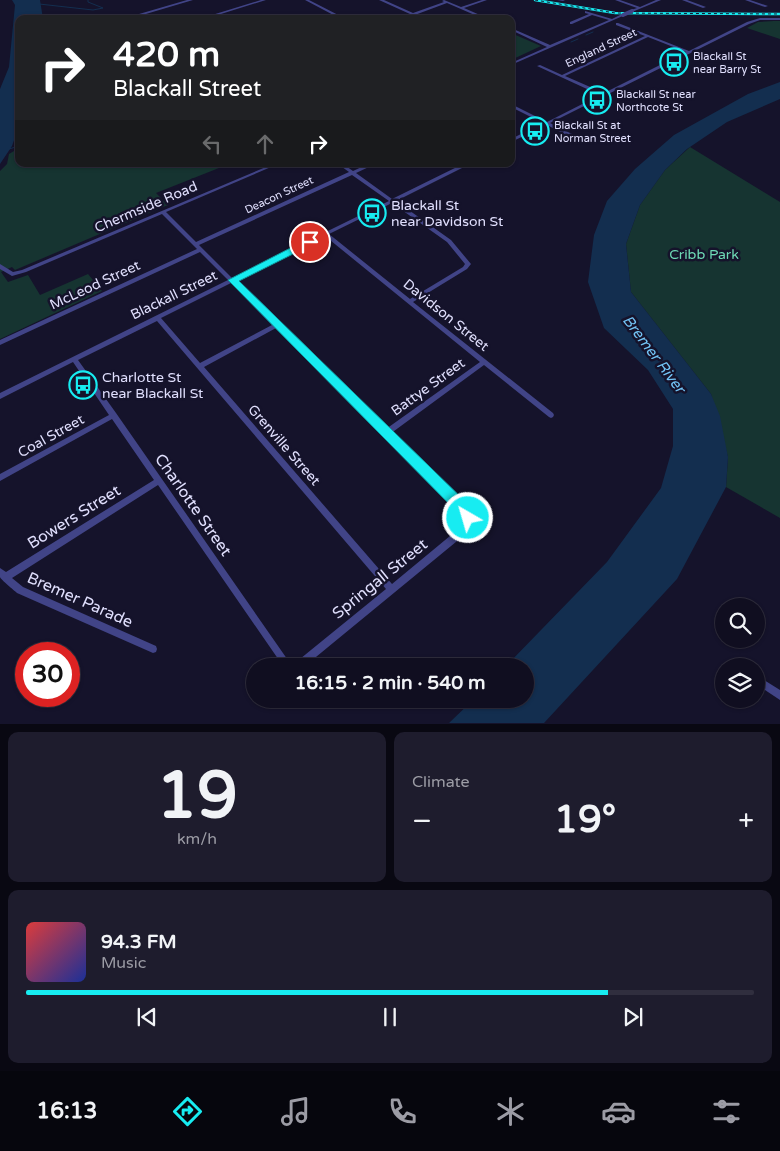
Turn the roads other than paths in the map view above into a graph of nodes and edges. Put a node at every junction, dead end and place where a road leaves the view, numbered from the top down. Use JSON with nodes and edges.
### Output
{"nodes":[{"id":1,"x":191,"y":0,"type":"edge"},
{"id":2,"x":264,"y":0,"type":"edge"},
{"id":3,"x":307,"y":0,"type":"edge"},
{"id":4,"x":381,"y":0,"type":"edge"},
{"id":5,"x":443,"y":0,"type":"edge"},
{"id":6,"x":485,"y":0,"type":"edge"},
{"id":7,"x":617,"y":0,"type":"edge"},
{"id":8,"x":659,"y":0,"type":"edge"},
{"id":9,"x":684,"y":0,"type":"edge"},
{"id":10,"x":747,"y":0,"type":"edge"},
{"id":11,"x":448,"y":2,"type":"junction"},
{"id":12,"x":766,"y":6,"type":"dead end"},
{"id":13,"x":704,"y":7,"type":"dead end"},
{"id":14,"x":462,"y":8,"type":"junction"},
{"id":15,"x":640,"y":8,"type":"junction"},
{"id":16,"x":586,"y":12,"type":"dead end"},
{"id":17,"x":412,"y":14,"type":"joint"},
{"id":18,"x":593,"y":14,"type":"junction"},
{"id":19,"x":138,"y":15,"type":"edge"},
{"id":20,"x":214,"y":15,"type":"edge"},
{"id":21,"x":336,"y":15,"type":"edge"},
{"id":22,"x":478,"y":15,"type":"edge"},
{"id":23,"x":780,"y":19,"type":"edge"},
{"id":24,"x":612,"y":20,"type":"junction"},
{"id":25,"x":571,"y":23,"type":"dead end"},
{"id":26,"x":617,"y":24,"type":"dead end"},
{"id":27,"x":515,"y":31,"type":"edge"},
{"id":28,"x":648,"y":36,"type":"junction"},
{"id":29,"x":551,"y":47,"type":"junction"},
{"id":30,"x":688,"y":52,"type":"junction"},
{"id":31,"x":515,"y":62,"type":"edge"},
{"id":32,"x":539,"y":66,"type":"dead end"},
{"id":33,"x":563,"y":76,"type":"junction"},
{"id":34,"x":604,"y":95,"type":"junction"},
{"id":35,"x":515,"y":107,"type":"edge"},
{"id":36,"x":547,"y":123,"type":"junction"},
{"id":37,"x":572,"y":136,"type":"dead end"},
{"id":38,"x":515,"y":139,"type":"edge"},
{"id":39,"x":269,"y":167,"type":"edge"},
{"id":40,"x":344,"y":167,"type":"edge"},
{"id":41,"x":364,"y":167,"type":"edge"},
{"id":42,"x":460,"y":167,"type":"edge"},
{"id":43,"x":352,"y":172,"type":"junction"},
{"id":44,"x":392,"y":200,"type":"junction"},
{"id":45,"x":163,"y":212,"type":"junction"},
{"id":46,"x":325,"y":234,"type":"junction"},
{"id":47,"x":196,"y":244,"type":"junction"},
{"id":48,"x":201,"y":250,"type":"junction"},
{"id":49,"x":0,"y":266,"type":"edge"},
{"id":50,"x":233,"y":280,"type":"junction"},
{"id":51,"x":410,"y":301,"type":"junction"},
{"id":52,"x":158,"y":317,"type":"junction"},
{"id":53,"x":277,"y":325,"type":"junction"},
{"id":54,"x":0,"y":343,"type":"edge"},
{"id":55,"x":74,"y":359,"type":"junction"},
{"id":56,"x":484,"y":362,"type":"junction"},
{"id":57,"x":200,"y":366,"type":"junction"},
{"id":58,"x":0,"y":396,"type":"edge"},
{"id":59,"x":114,"y":415,"type":"junction"},
{"id":60,"x":551,"y":415,"type":"dead end"},
{"id":61,"x":386,"y":433,"type":"junction"},
{"id":62,"x":0,"y":478,"type":"edge"},
{"id":63,"x":159,"y":481,"type":"junction"},
{"id":64,"x":3,"y":575,"type":"edge"},
{"id":65,"x":391,"y":588,"type":"junction"},
{"id":66,"x":153,"y":649,"type":"dead end"},
{"id":67,"x":282,"y":658,"type":"edge"},
{"id":68,"x":308,"y":658,"type":"edge"},
{"id":69,"x":765,"y":685,"type":"edge"},
{"id":70,"x":780,"y":695,"type":"edge"}],
"edges":[{"from":1,"to":19,"type":"street"},
{"from":2,"to":20,"type":"street"},
{"from":3,"to":21,"type":"street"},
{"from":4,"to":17,"type":"street"},
{"from":5,"to":11,"type":"street"},
{"from":6,"to":14,"type":"street"},
{"from":7,"to":15,"type":"street"},
{"from":8,"to":15,"type":"street"},
{"from":9,"to":13,"type":"street"},
{"from":10,"to":12,"type":"street"},
{"from":11,"to":14,"type":"street"},
{"from":11,"to":17,"type":"street"},
{"from":14,"to":22,"type":"street"},
{"from":15,"to":24,"type":"street","bridge":true},
{"from":16,"to":18,"type":"street"},
{"from":18,"to":24,"type":"street"},
{"from":18,"to":25,"type":"street"},
{"from":23,"to":30,"type":"street"},
{"from":24,"to":29,"type":"street"},
{"from":26,"to":28,"type":"street"},
{"from":27,"to":29,"type":"street"},
{"from":28,"to":30,"type":"street"},
{"from":28,"to":33,"type":"street","name":"England Street"},
{"from":29,"to":31,"type":"street"},
{"from":30,"to":34,"type":"street"},
{"from":32,"to":33,"type":"street"},
{"from":33,"to":34,"type":"street"},
{"from":34,"to":36,"type":"street"},
{"from":35,"to":36,"type":"street"},
{"from":36,"to":37,"type":"street"},
{"from":36,"to":38,"type":"street"},
{"from":39,"to":45,"type":"street","name":"Chermside Road"},
{"from":40,"to":43,"type":"street"},
{"from":41,"to":43,"type":"street","name":"Deacon Street"},
{"from":42,"to":44,"type":"street","name":"Blackall Street"},
{"from":43,"to":44,"type":"street"},
{"from":43,"to":47,"type":"street","name":"Deacon Street"},
{"from":44,"to":46,"type":"street","name":"Blackall Street"},
{"from":44,"to":51,"type":"street"},
{"from":45,"to":47,"type":"street"},
{"from":45,"to":49,"type":"street","name":"Chermside Road"},
{"from":46,"to":50,"type":"street","name":"Blackall Street"},
{"from":46,"to":51,"type":"street","name":"Davidson Street"},
{"from":47,"to":48,"type":"street"},
{"from":48,"to":50,"type":"street"},
{"from":48,"to":54,"type":"street","name":"McLeod Street"},
{"from":50,"to":52,"type":"street","name":"Blackall Street"},
{"from":50,"to":53,"type":"street"},
{"from":51,"to":56,"type":"street","name":"Davidson Street"},
{"from":52,"to":55,"type":"street","name":"Blackall Street"},
{"from":52,"to":57,"type":"street","name":"Grenville Street"},
{"from":53,"to":57,"type":"street"},
{"from":53,"to":61,"type":"street"},
{"from":55,"to":58,"type":"street","name":"Blackall Street"},
{"from":55,"to":59,"type":"street","name":"Charlotte Street"},
{"from":56,"to":60,"type":"street","name":"Davidson Street"},
{"from":56,"to":61,"type":"street","name":"Battye Street"},
{"from":57,"to":65,"type":"street","name":"Grenville Street"},
{"from":59,"to":62,"type":"street","name":"Coal Street"},
{"from":59,"to":63,"type":"street","name":"Charlotte Street"},
{"from":61,"to":65,"type":"street","name":"Springall Street"},
{"from":63,"to":64,"type":"street","name":"Bowers Street"},
{"from":63,"to":67,"type":"street","name":"Charlotte Street"},
{"from":64,"to":66,"type":"street","name":"Bremer Parade"},
{"from":65,"to":68,"type":"street","name":"Springall Street"},
{"from":69,"to":70,"type":"street"}]}
